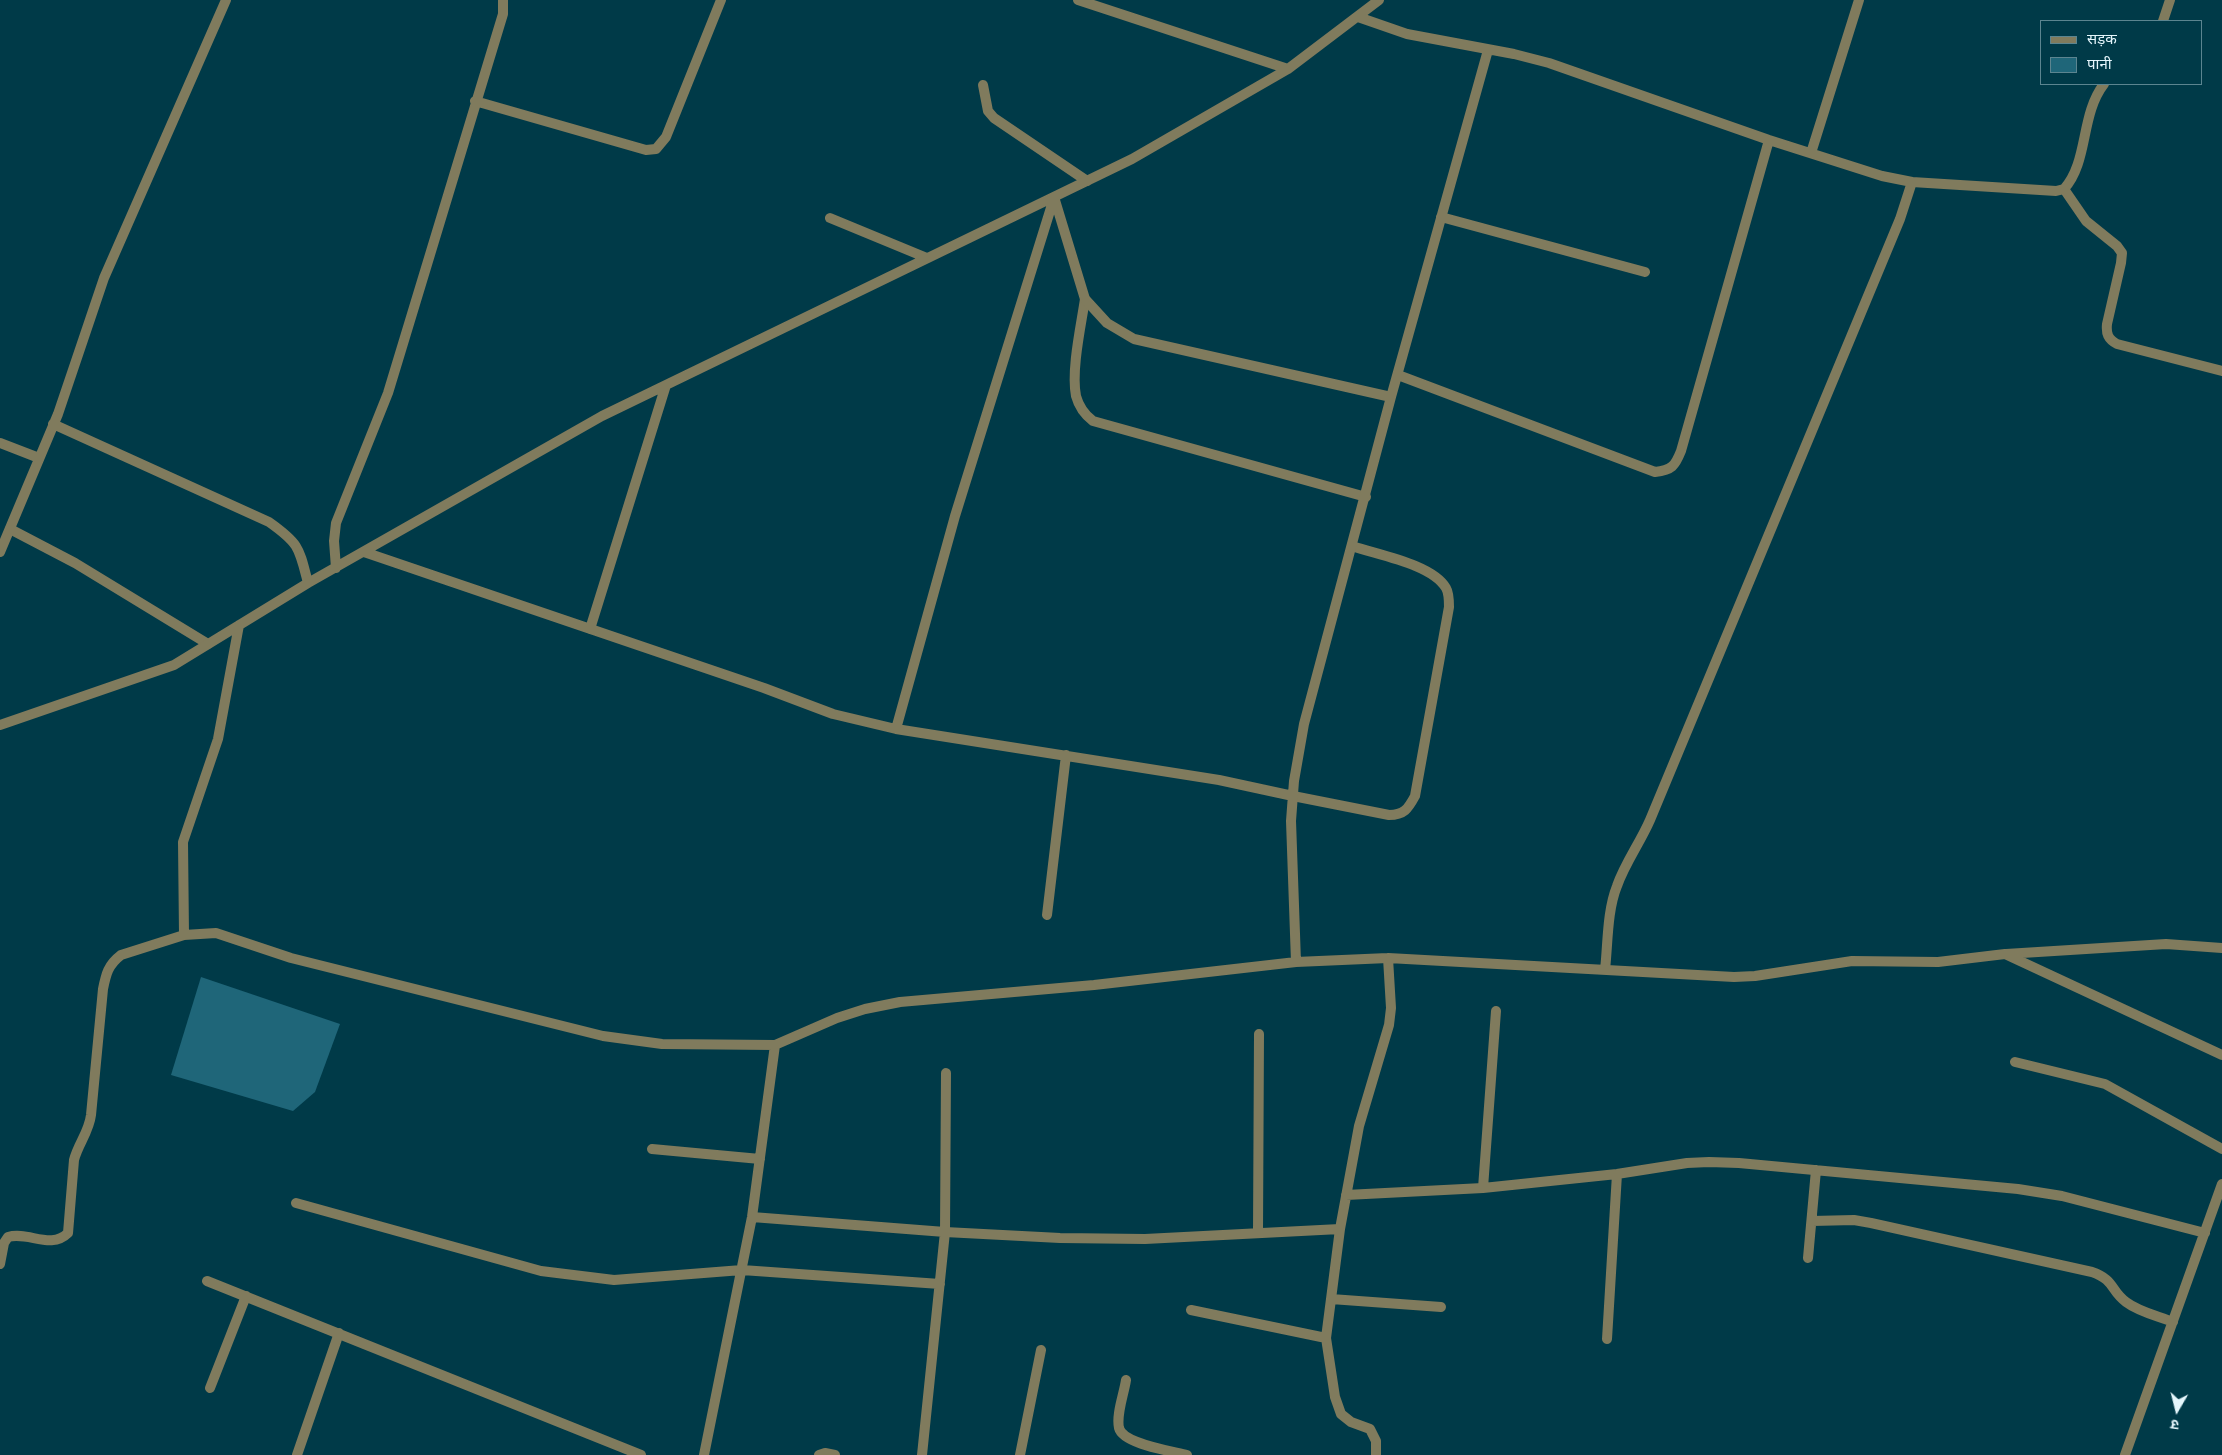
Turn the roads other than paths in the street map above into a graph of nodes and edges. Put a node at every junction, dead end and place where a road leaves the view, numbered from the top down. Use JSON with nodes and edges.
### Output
{"nodes":[{"id":1,"x":226,"y":0,"type":"edge"},
{"id":2,"x":503,"y":0,"type":"edge"},
{"id":3,"x":721,"y":0,"type":"edge"},
{"id":4,"x":1078,"y":0,"type":"edge"},
{"id":5,"x":1379,"y":0,"type":"edge"},
{"id":6,"x":1859,"y":0,"type":"edge"},
{"id":7,"x":2170,"y":0,"type":"edge"},
{"id":8,"x":1358,"y":17,"type":"junction"},
{"id":9,"x":2163,"y":20,"type":"edge"},
{"id":10,"x":1488,"y":50,"type":"junction"},
{"id":11,"x":1288,"y":69,"type":"junction"},
{"id":12,"x":2103,"y":85,"type":"edge"},
{"id":13,"x":983,"y":86,"type":"dead end"},
{"id":14,"x":476,"y":101,"type":"junction"},
{"id":15,"x":1768,"y":140,"type":"junction"},
{"id":16,"x":1811,"y":153,"type":"junction"},
{"id":17,"x":1087,"y":181,"type":"junction"},
{"id":18,"x":1912,"y":182,"type":"junction"},
{"id":19,"x":2064,"y":189,"type":"junction"},
{"id":20,"x":1054,"y":197,"type":"junction"},
{"id":21,"x":1441,"y":217,"type":"junction"},
{"id":22,"x":830,"y":218,"type":"dead end"},
{"id":23,"x":927,"y":258,"type":"junction"},
{"id":24,"x":1645,"y":272,"type":"dead end"},
{"id":25,"x":1084,"y":299,"type":"junction"},
{"id":26,"x":2222,"y":371,"type":"edge"},
{"id":27,"x":1398,"y":375,"type":"junction"},
{"id":28,"x":666,"y":385,"type":"junction"},
{"id":29,"x":1391,"y":397,"type":"junction"},
{"id":30,"x":53,"y":424,"type":"junction"},
{"id":31,"x":0,"y":443,"type":"edge"},
{"id":32,"x":39,"y":458,"type":"junction"},
{"id":33,"x":1366,"y":497,"type":"junction"},
{"id":34,"x":10,"y":529,"type":"junction"},
{"id":35,"x":1352,"y":546,"type":"junction"},
{"id":36,"x":0,"y":552,"type":"edge"},
{"id":37,"x":364,"y":552,"type":"junction"},
{"id":38,"x":336,"y":568,"type":"junction"},
{"id":39,"x":308,"y":583,"type":"junction"},
{"id":40,"x":239,"y":626,"type":"junction"},
{"id":41,"x":590,"y":628,"type":"junction"},
{"id":42,"x":208,"y":644,"type":"junction"},
{"id":43,"x":0,"y":724,"type":"edge"},
{"id":44,"x":896,"y":728,"type":"junction"},
{"id":45,"x":1066,"y":755,"type":"junction"},
{"id":46,"x":1293,"y":796,"type":"junction"},
{"id":47,"x":1047,"y":915,"type":"dead end"},
{"id":48,"x":184,"y":935,"type":"junction"},
{"id":49,"x":2222,"y":948,"type":"edge"},
{"id":50,"x":2005,"y":954,"type":"junction"},
{"id":51,"x":1388,"y":958,"type":"junction"},
{"id":52,"x":1296,"y":962,"type":"junction"},
{"id":53,"x":1605,"y":970,"type":"junction"},
{"id":54,"x":1496,"y":1011,"type":"dead end"},
{"id":55,"x":1259,"y":1034,"type":"dead end"},
{"id":56,"x":775,"y":1045,"type":"junction"},
{"id":57,"x":2222,"y":1055,"type":"edge"},
{"id":58,"x":2015,"y":1062,"type":"dead end"},
{"id":59,"x":946,"y":1072,"type":"dead end"},
{"id":60,"x":652,"y":1149,"type":"dead end"},
{"id":61,"x":2222,"y":1149,"type":"edge"},
{"id":62,"x":760,"y":1159,"type":"junction"},
{"id":63,"x":1816,"y":1170,"type":"junction"},
{"id":64,"x":1617,"y":1174,"type":"junction"},
{"id":65,"x":2222,"y":1184,"type":"edge"},
{"id":66,"x":1483,"y":1188,"type":"junction"},
{"id":67,"x":1346,"y":1195,"type":"junction"},
{"id":68,"x":296,"y":1204,"type":"dead end"},
{"id":69,"x":752,"y":1216,"type":"junction"},
{"id":70,"x":1812,"y":1221,"type":"junction"},
{"id":71,"x":1340,"y":1229,"type":"junction"},
{"id":72,"x":945,"y":1232,"type":"junction"},
{"id":73,"x":1258,"y":1232,"type":"junction"},
{"id":74,"x":2205,"y":1232,"type":"junction"},
{"id":75,"x":1808,"y":1258,"type":"dead end"},
{"id":76,"x":0,"y":1264,"type":"edge"},
{"id":77,"x":742,"y":1270,"type":"junction"},
{"id":78,"x":207,"y":1280,"type":"dead end"},
{"id":79,"x":940,"y":1284,"type":"junction"},
{"id":80,"x":246,"y":1296,"type":"junction"},
{"id":81,"x":1331,"y":1299,"type":"junction"},
{"id":82,"x":1441,"y":1307,"type":"dead end"},
{"id":83,"x":1192,"y":1310,"type":"dead end"},
{"id":84,"x":2173,"y":1322,"type":"junction"},
{"id":85,"x":339,"y":1334,"type":"junction"},
{"id":86,"x":1326,"y":1338,"type":"junction"},
{"id":87,"x":1607,"y":1340,"type":"dead end"},
{"id":88,"x":1041,"y":1350,"type":"dead end"},
{"id":89,"x":1126,"y":1380,"type":"dead end"},
{"id":90,"x":210,"y":1388,"type":"dead end"},
{"id":91,"x":297,"y":1455,"type":"edge"},
{"id":92,"x":641,"y":1455,"type":"edge"},
{"id":93,"x":704,"y":1455,"type":"edge"},
{"id":94,"x":819,"y":1455,"type":"edge"},
{"id":95,"x":835,"y":1455,"type":"edge"},
{"id":96,"x":922,"y":1455,"type":"edge"},
{"id":97,"x":1020,"y":1455,"type":"edge"},
{"id":98,"x":1187,"y":1455,"type":"edge"},
{"id":99,"x":1376,"y":1455,"type":"edge"},
{"id":100,"x":2125,"y":1455,"type":"edge"}],
"edges":[{"from":1,"to":30,"type":"street"},
{"from":2,"to":14,"type":"street"},
{"from":3,"to":14,"type":"street"},
{"from":4,"to":11,"type":"street"},
{"from":5,"to":8,"type":"street"},
{"from":6,"to":16,"type":"street"},
{"from":7,"to":9,"type":"street"},
{"from":8,"to":10,"type":"street"},
{"from":8,"to":11,"type":"street"},
{"from":10,"to":15,"type":"street"},
{"from":10,"to":21,"type":"street"},
{"from":11,"to":17,"type":"street"},
{"from":12,"to":19,"type":"street"},
{"from":13,"to":17,"type":"street"},
{"from":14,"to":38,"type":"street"},
{"from":15,"to":16,"type":"street"},
{"from":15,"to":27,"type":"street"},
{"from":16,"to":18,"type":"street"},
{"from":17,"to":20,"type":"street"},
{"from":18,"to":19,"type":"street"},
{"from":18,"to":53,"type":"street"},
{"from":19,"to":26,"type":"street"},
{"from":20,"to":23,"type":"street"},
{"from":20,"to":25,"type":"street"},
{"from":20,"to":44,"type":"street"},
{"from":21,"to":24,"type":"street"},
{"from":21,"to":27,"type":"street"},
{"from":22,"to":23,"type":"street"},
{"from":23,"to":28,"type":"street"},
{"from":25,"to":29,"type":"street"},
{"from":25,"to":33,"type":"street"},
{"from":27,"to":29,"type":"street"},
{"from":28,"to":37,"type":"street"},
{"from":28,"to":41,"type":"street"},
{"from":29,"to":33,"type":"street"},
{"from":30,"to":32,"type":"street"},
{"from":30,"to":39,"type":"street"},
{"from":31,"to":32,"type":"street"},
{"from":32,"to":34,"type":"street"},
{"from":33,"to":35,"type":"street"},
{"from":34,"to":36,"type":"street"},
{"from":34,"to":42,"type":"street"},
{"from":35,"to":46,"type":"street"},
{"from":35,"to":46,"type":"street"},
{"from":37,"to":38,"type":"street"},
{"from":37,"to":41,"type":"street"},
{"from":38,"to":39,"type":"street"},
{"from":39,"to":40,"type":"street"},
{"from":40,"to":42,"type":"street"},
{"from":40,"to":48,"type":"street"},
{"from":41,"to":44,"type":"street"},
{"from":42,"to":43,"type":"street"},
{"from":44,"to":45,"type":"street"},
{"from":45,"to":46,"type":"street"},
{"from":45,"to":47,"type":"street"},
{"from":46,"to":52,"type":"street"},
{"from":48,"to":56,"type":"street"},
{"from":48,"to":76,"type":"street"},
{"from":49,"to":50,"type":"street"},
{"from":50,"to":53,"type":"street"},
{"from":50,"to":57,"type":"street"},
{"from":51,"to":52,"type":"street"},
{"from":51,"to":53,"type":"street"},
{"from":51,"to":67,"type":"street"},
{"from":52,"to":56,"type":"street"},
{"from":54,"to":66,"type":"street"},
{"from":55,"to":73,"type":"street"},
{"from":56,"to":62,"type":"street"},
{"from":58,"to":61,"type":"street"},
{"from":59,"to":72,"type":"street"},
{"from":60,"to":62,"type":"street"},
{"from":62,"to":69,"type":"street"},
{"from":63,"to":64,"type":"street"},
{"from":63,"to":70,"type":"street"},
{"from":63,"to":74,"type":"street"},
{"from":64,"to":66,"type":"street"},
{"from":64,"to":87,"type":"street"},
{"from":65,"to":74,"type":"street"},
{"from":66,"to":67,"type":"street"},
{"from":67,"to":71,"type":"street"},
{"from":68,"to":77,"type":"street"},
{"from":69,"to":72,"type":"street"},
{"from":69,"to":77,"type":"street"},
{"from":70,"to":75,"type":"street"},
{"from":70,"to":84,"type":"street"},
{"from":71,"to":73,"type":"street"},
{"from":71,"to":81,"type":"street"},
{"from":72,"to":73,"type":"street"},
{"from":72,"to":79,"type":"street"},
{"from":74,"to":84,"type":"street"},
{"from":77,"to":79,"type":"street"},
{"from":77,"to":93,"type":"street"},
{"from":78,"to":80,"type":"street"},
{"from":79,"to":96,"type":"street"},
{"from":80,"to":85,"type":"street"},
{"from":80,"to":90,"type":"street"},
{"from":81,"to":82,"type":"street"},
{"from":81,"to":86,"type":"street"},
{"from":83,"to":86,"type":"street"},
{"from":84,"to":100,"type":"street"},
{"from":85,"to":91,"type":"street"},
{"from":85,"to":92,"type":"street"},
{"from":86,"to":99,"type":"street"},
{"from":88,"to":97,"type":"street"},
{"from":89,"to":98,"type":"street"},
{"from":94,"to":95,"type":"street"}]}
